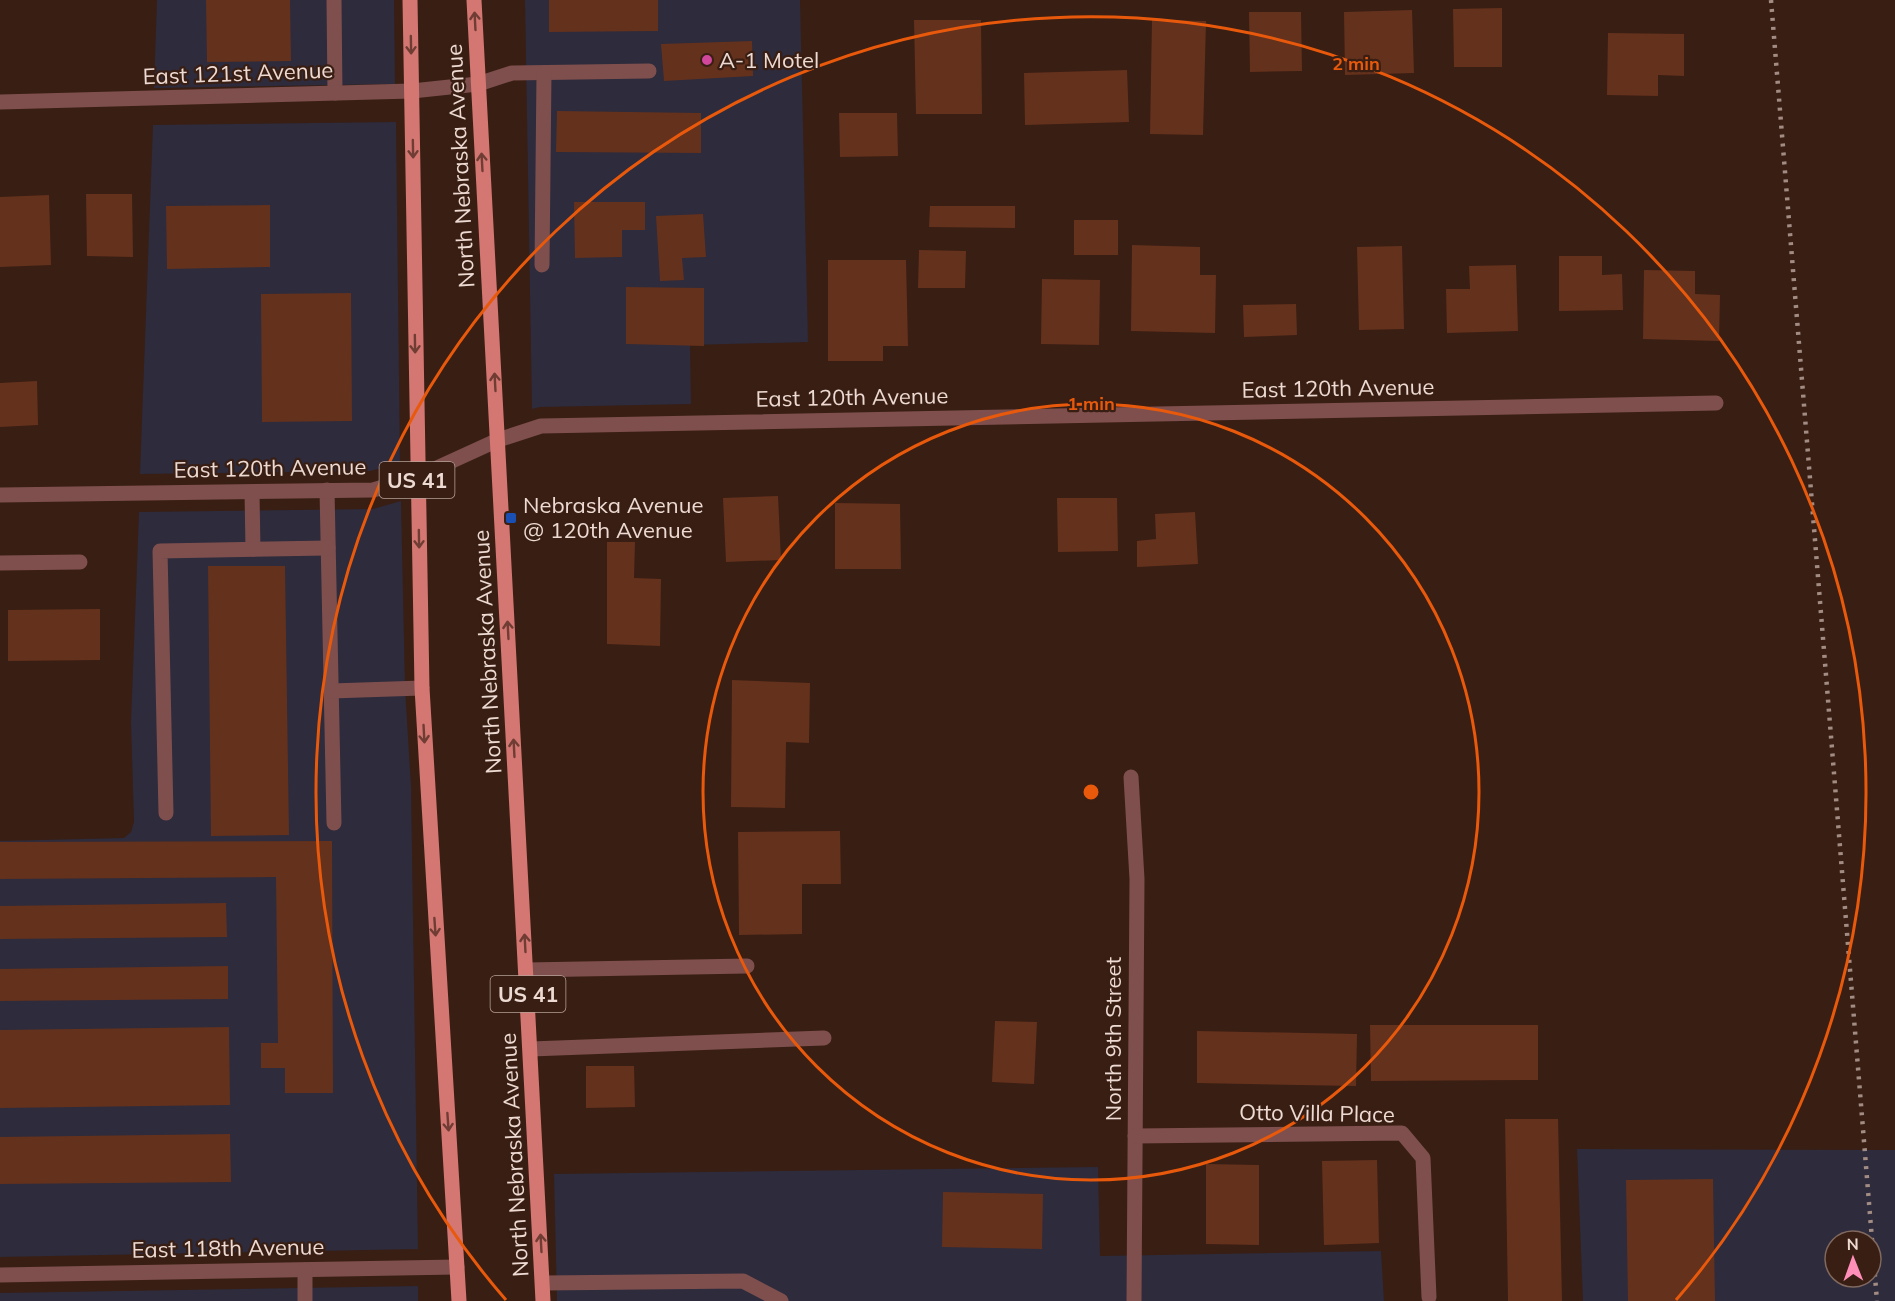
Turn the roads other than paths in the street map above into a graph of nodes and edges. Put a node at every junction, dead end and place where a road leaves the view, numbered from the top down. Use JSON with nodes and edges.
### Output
{"nodes":[{"id":1,"x":334,"y":0,"type":"edge"},
{"id":2,"x":410,"y":0,"type":"edge"},
{"id":3,"x":474,"y":0,"type":"edge"},
{"id":4,"x":649,"y":71,"type":"dead end"},
{"id":5,"x":544,"y":73,"type":"junction"},
{"id":6,"x":478,"y":84,"type":"junction"},
{"id":7,"x":412,"y":91,"type":"junction"},
{"id":8,"x":335,"y":93,"type":"junction"},
{"id":9,"x":0,"y":102,"type":"edge"},
{"id":10,"x":542,"y":265,"type":"dead end"},
{"id":11,"x":1716,"y":403,"type":"dead end"},
{"id":12,"x":498,"y":440,"type":"junction"},
{"id":13,"x":417,"y":477,"type":"junction"},
{"id":14,"x":327,"y":490,"type":"junction"},
{"id":15,"x":252,"y":492,"type":"junction"},
{"id":16,"x":0,"y":495,"type":"edge"},
{"id":17,"x":328,"y":548,"type":"junction"},
{"id":18,"x":253,"y":549,"type":"junction"},
{"id":19,"x":80,"y":562,"type":"dead end"},
{"id":20,"x":0,"y":563,"type":"edge"},
{"id":21,"x":422,"y":688,"type":"junction"},
{"id":22,"x":331,"y":691,"type":"junction"},
{"id":23,"x":1131,"y":777,"type":"dead end"},
{"id":24,"x":166,"y":813,"type":"dead end"},
{"id":25,"x":334,"y":823,"type":"dead end"},
{"id":26,"x":747,"y":966,"type":"dead end"},
{"id":27,"x":526,"y":970,"type":"junction"},
{"id":28,"x":825,"y":1038,"type":"dead end"},
{"id":29,"x":531,"y":1049,"type":"junction"},
{"id":30,"x":1135,"y":1136,"type":"junction"},
{"id":31,"x":457,"y":1267,"type":"junction"},
{"id":32,"x":305,"y":1270,"type":"junction"},
{"id":33,"x":0,"y":1275,"type":"edge"},
{"id":34,"x":543,"y":1283,"type":"junction"},
{"id":35,"x":1428,"y":1297,"type":"dead end"},
{"id":36,"x":305,"y":1301,"type":"edge"},
{"id":37,"x":459,"y":1301,"type":"edge"},
{"id":38,"x":543,"y":1301,"type":"edge"},
{"id":39,"x":781,"y":1301,"type":"edge"},
{"id":40,"x":1134,"y":1301,"type":"edge"}],
"edges":[{"from":1,"to":8,"type":"street"},
{"from":2,"to":7,"type":"main road","name":"North Nebraska Avenue","number":"US 41","one_way":true},
{"from":6,"to":3,"type":"main road","name":"North Nebraska Avenue","number":"US 41","one_way":true},
{"from":4,"to":5,"type":"street","name":"East 121st Avenue"},
{"from":5,"to":6,"type":"street","name":"East 121st Avenue"},
{"from":5,"to":10,"type":"street"},
{"from":6,"to":7,"type":"street","name":"East 121st Avenue"},
{"from":12,"to":6,"type":"main road","name":"North Nebraska Avenue","number":"US 41","one_way":true},
{"from":7,"to":8,"type":"street","name":"East 121st Avenue"},
{"from":7,"to":13,"type":"main road","name":"North Nebraska Avenue","number":"US 41","one_way":true},
{"from":8,"to":9,"type":"street","name":"East 121st Avenue"},
{"from":11,"to":12,"type":"street","name":"East 120th Avenue"},
{"from":12,"to":13,"type":"street","name":"East 120th Avenue"},
{"from":27,"to":12,"type":"main road","name":"North Nebraska Avenue","number":"US 41","one_way":true},
{"from":13,"to":14,"type":"street","name":"East 120th Avenue"},
{"from":13,"to":21,"type":"main road","name":"North Nebraska Avenue","number":"US 41","one_way":true},
{"from":14,"to":15,"type":"street","name":"East 120th Avenue"},
{"from":14,"to":17,"type":"street"},
{"from":15,"to":16,"type":"street","name":"East 120th Avenue"},
{"from":15,"to":18,"type":"street"},
{"from":17,"to":18,"type":"street"},
{"from":17,"to":22,"type":"street"},
{"from":18,"to":24,"type":"street"},
{"from":19,"to":20,"type":"street"},
{"from":21,"to":22,"type":"street"},
{"from":21,"to":31,"type":"main road","name":"North Nebraska Avenue","number":"US 41","one_way":true},
{"from":22,"to":25,"type":"street"},
{"from":23,"to":30,"type":"street","name":"North 9th Street"},
{"from":26,"to":27,"type":"street"},
{"from":27,"to":29,"type":"main road","name":"North Nebraska Avenue","number":"US 41"},
{"from":28,"to":29,"type":"street"},
{"from":34,"to":29,"type":"main road","name":"North Nebraska Avenue","number":"US 41","one_way":true},
{"from":30,"to":35,"type":"street","name":"Otto Villa Place"},
{"from":30,"to":40,"type":"street","name":"North 9th Street"},
{"from":31,"to":32,"type":"street","name":"East 118th Avenue"},
{"from":31,"to":37,"type":"main road","name":"North Nebraska Avenue","number":"US 41"},
{"from":32,"to":33,"type":"street","name":"East 118th Avenue"},
{"from":32,"to":36,"type":"street"},
{"from":34,"to":38,"type":"main road","name":"North Nebraska Avenue","number":"US 41"},
{"from":34,"to":39,"type":"street"}]}
